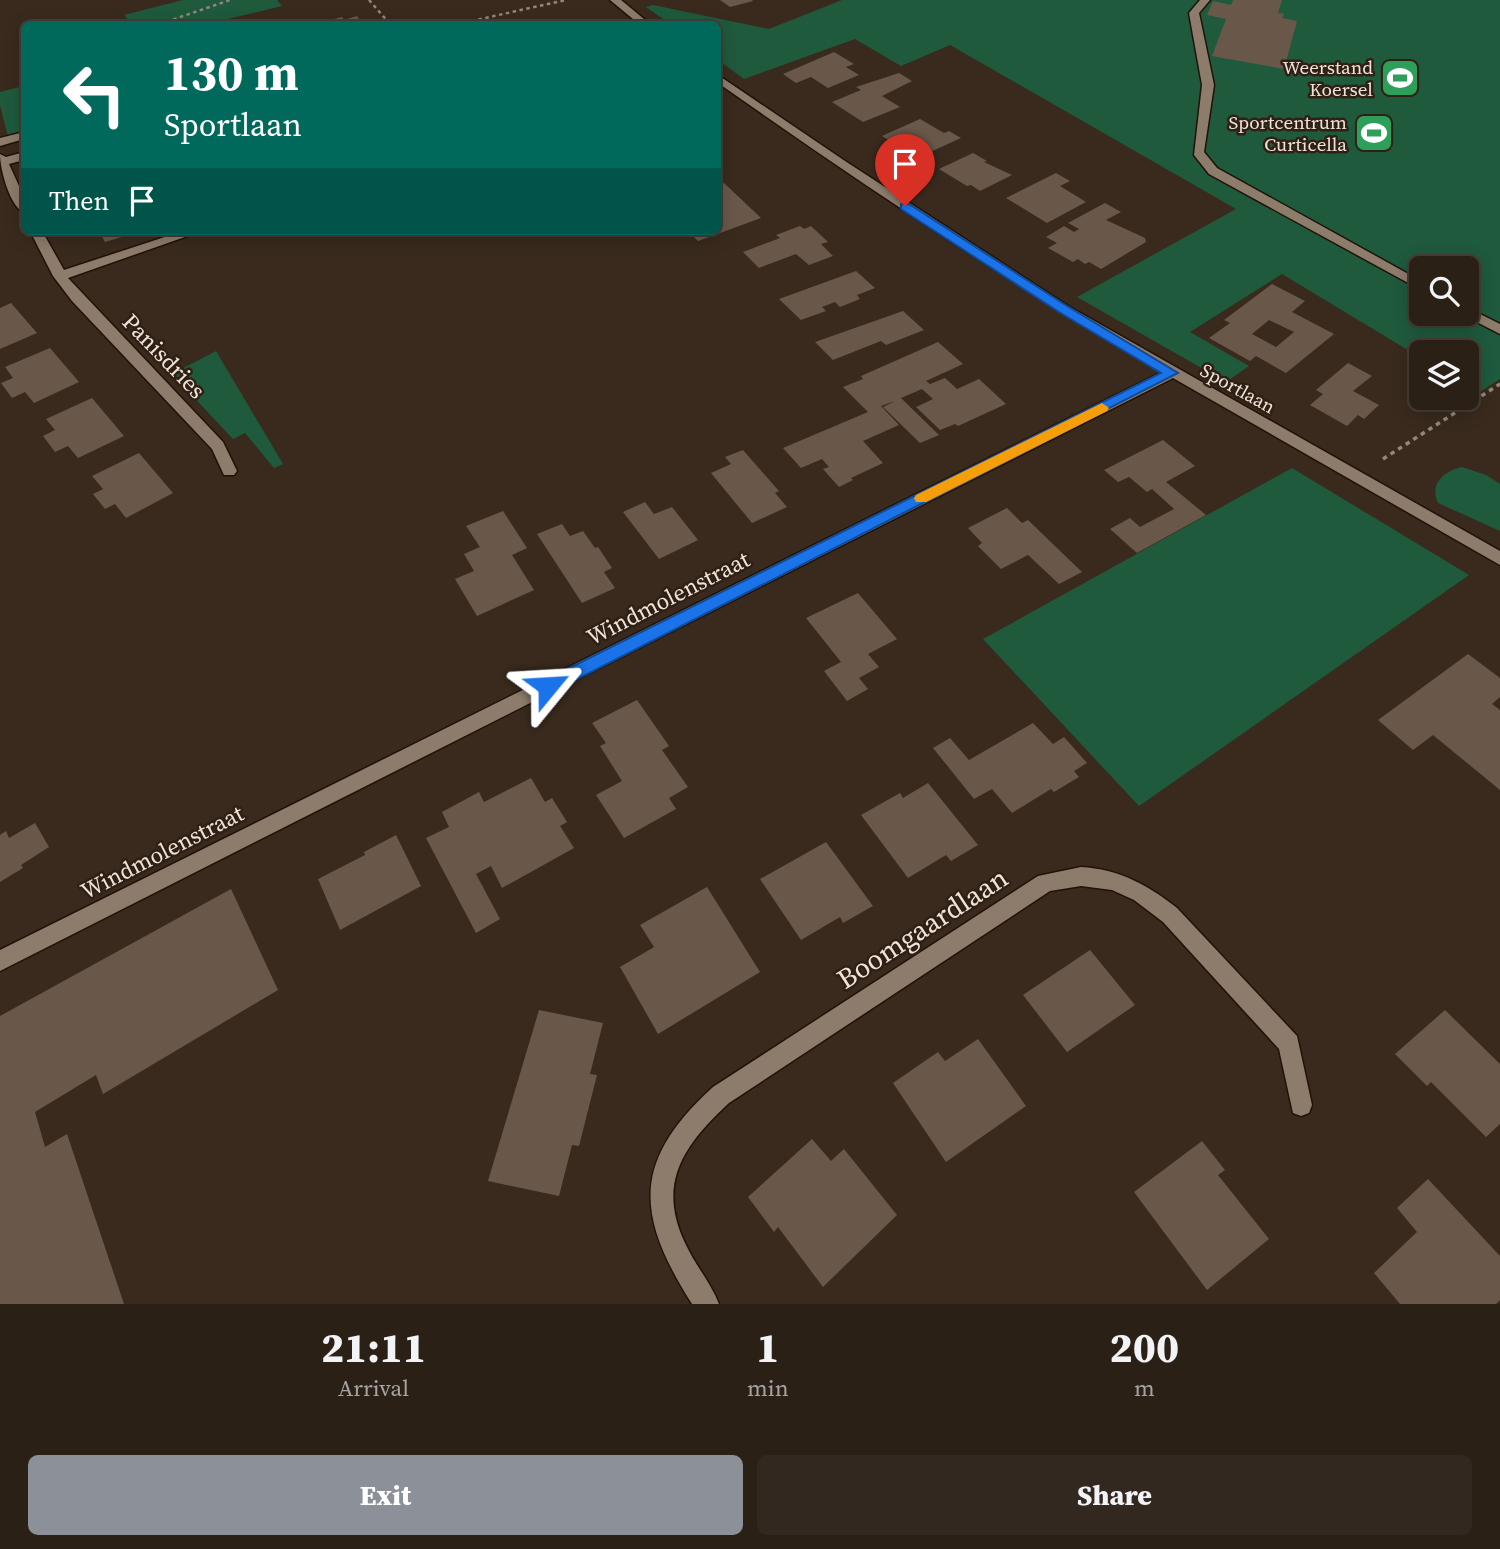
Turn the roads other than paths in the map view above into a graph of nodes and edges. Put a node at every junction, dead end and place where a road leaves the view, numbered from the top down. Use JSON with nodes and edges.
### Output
{"nodes":[{"id":1,"x":615,"y":0,"type":"edge"},
{"id":2,"x":1205,"y":0,"type":"edge"},
{"id":3,"x":641,"y":21,"type":"edge"},
{"id":4,"x":721,"y":80,"type":"edge"},
{"id":5,"x":21,"y":136,"type":"edge"},
{"id":6,"x":0,"y":142,"type":"edge"},
{"id":7,"x":21,"y":157,"type":"edge"},
{"id":8,"x":1,"y":160,"type":"edge"},
{"id":9,"x":21,"y":203,"type":"edge"},
{"id":10,"x":38,"y":235,"type":"edge"},
{"id":11,"x":184,"y":235,"type":"edge"},
{"id":12,"x":60,"y":276,"type":"junction"},
{"id":13,"x":1409,"y":279,"type":"edge"},
{"id":14,"x":1479,"y":318,"type":"edge"},
{"id":15,"x":1500,"y":330,"type":"edge"},
{"id":16,"x":1171,"y":373,"type":"junction"},
{"id":17,"x":229,"y":471,"type":"dead end"},
{"id":18,"x":1500,"y":559,"type":"edge"},
{"id":19,"x":0,"y":961,"type":"edge"},
{"id":20,"x":1301,"y":1105,"type":"dead end"},
{"id":21,"x":707,"y":1304,"type":"edge"}],
"edges":[{"from":1,"to":3,"type":"street"},
{"from":2,"to":13,"type":"street"},
{"from":4,"to":16,"type":"street","name":"Sportlaan"},
{"from":5,"to":6,"type":"street"},
{"from":7,"to":8,"type":"street"},
{"from":8,"to":9,"type":"street"},
{"from":10,"to":12,"type":"street","name":"Panisdries"},
{"from":11,"to":12,"type":"street"},
{"from":12,"to":17,"type":"street","name":"Panisdries"},
{"from":14,"to":15,"type":"street"},
{"from":16,"to":18,"type":"street","name":"Sportlaan"},
{"from":16,"to":19,"type":"street","name":"Windmolenstraat"},
{"from":20,"to":21,"type":"street","name":"Boomgaardlaan"}]}
